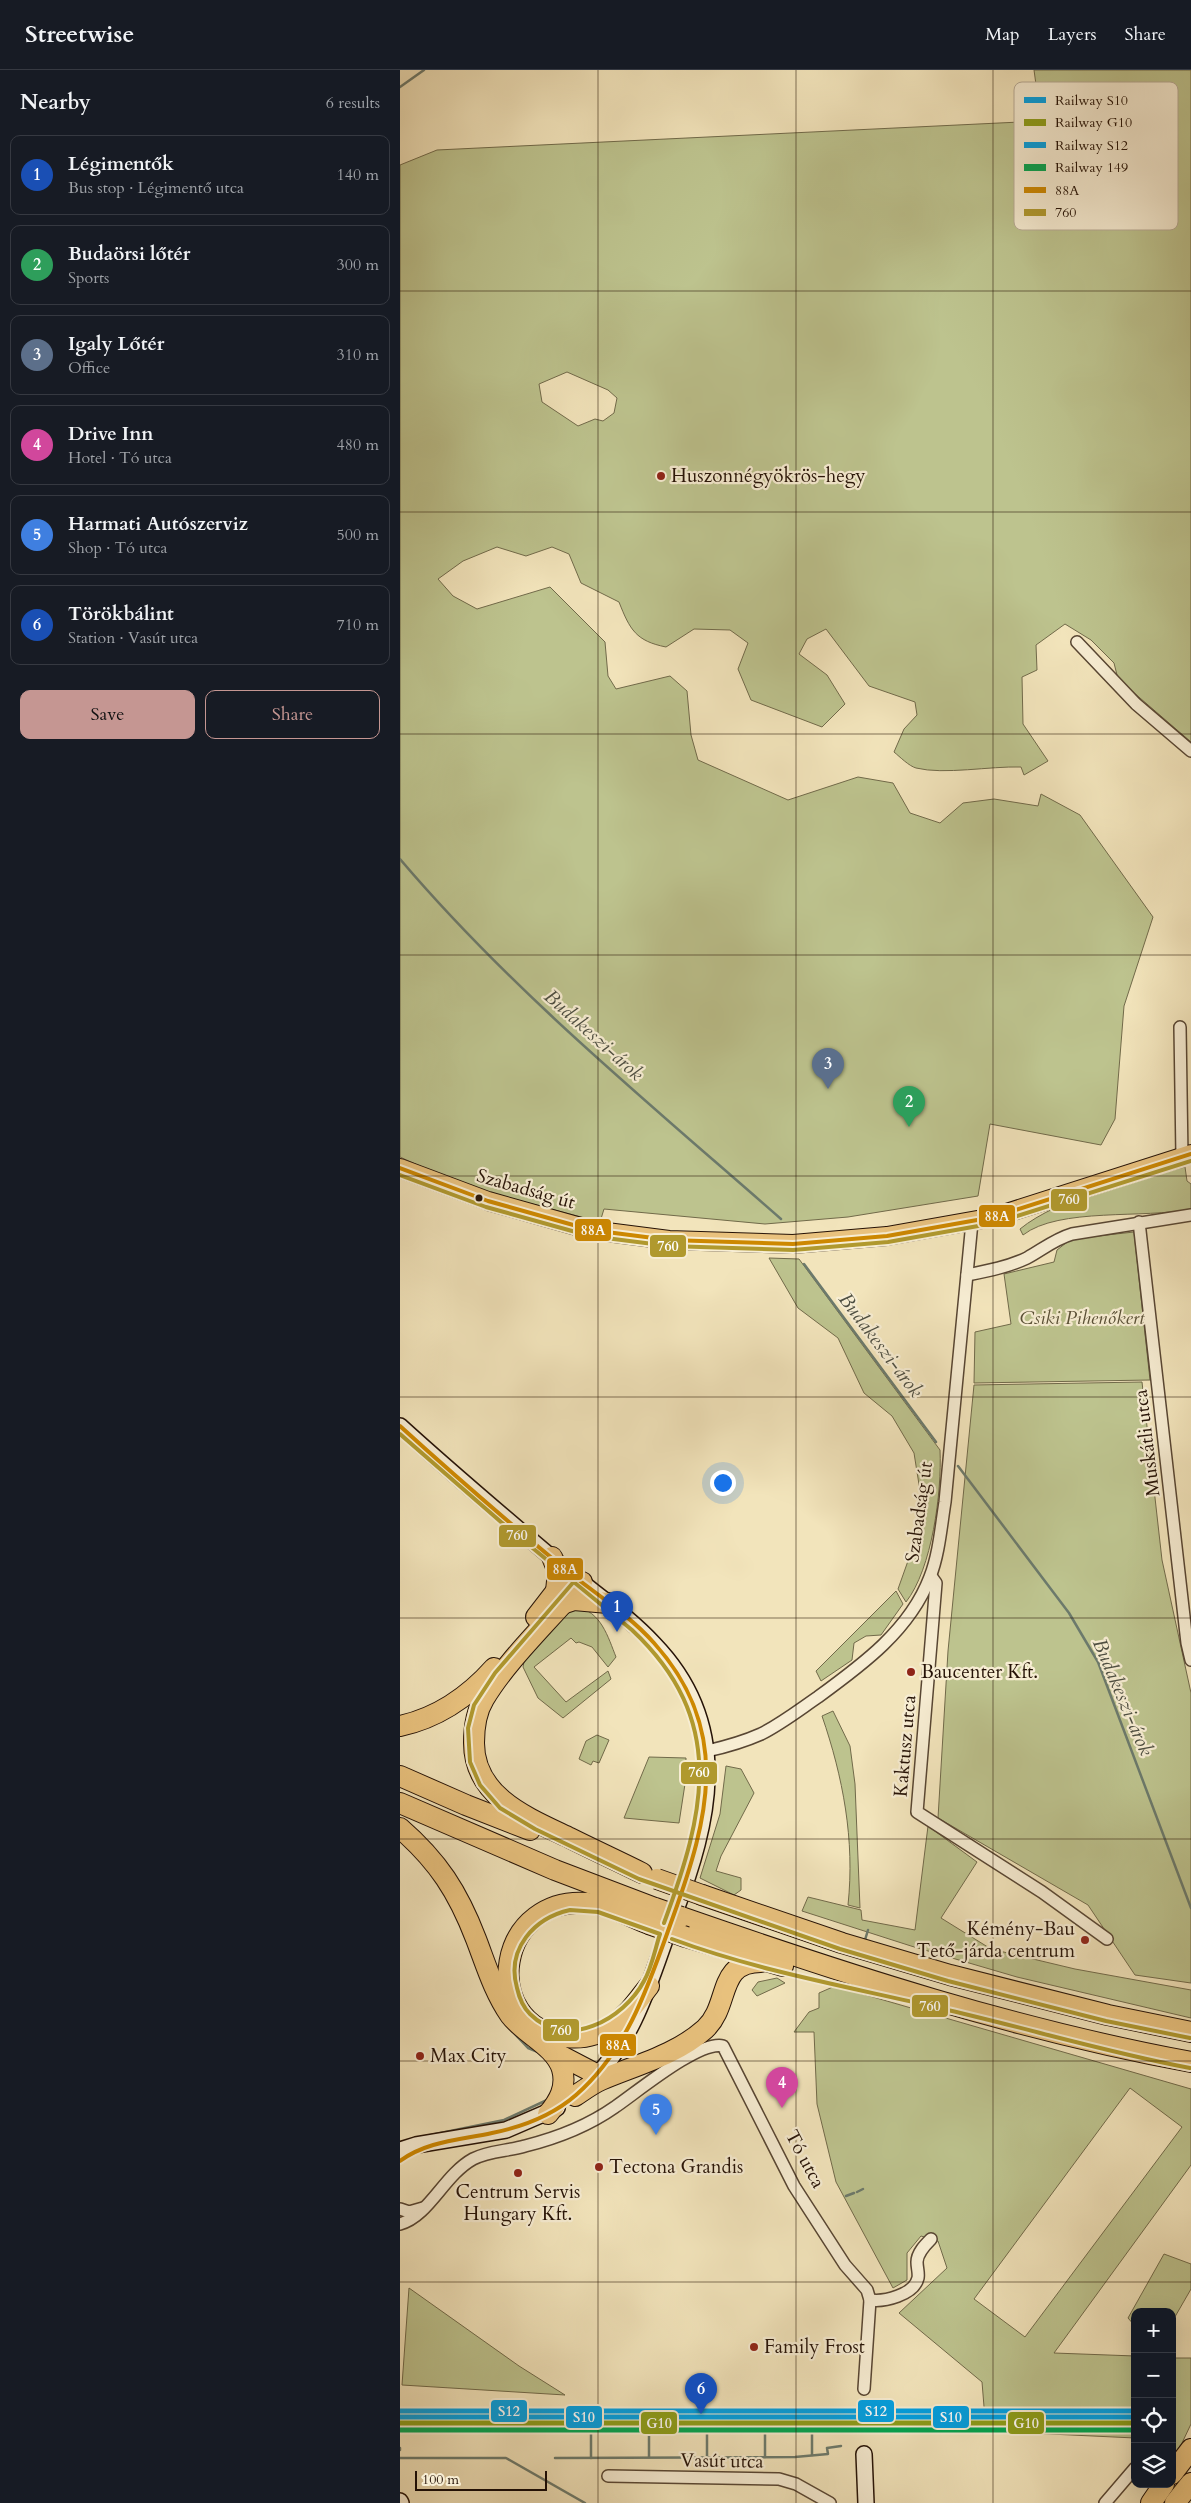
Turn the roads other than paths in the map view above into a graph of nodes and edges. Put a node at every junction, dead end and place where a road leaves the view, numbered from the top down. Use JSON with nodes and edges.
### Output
{"nodes":[{"id":1,"x":1077,"y":642,"type":"dead end"},
{"id":2,"x":1191,"y":751,"type":"edge"},
{"id":3,"x":1180,"y":1027,"type":"dead end"},
{"id":4,"x":1186,"y":1156,"type":"edge"},
{"id":5,"x":400,"y":1168,"type":"edge"},
{"id":6,"x":1191,"y":1215,"type":"edge"},
{"id":7,"x":972,"y":1222,"type":"junction"},
{"id":8,"x":1139,"y":1222,"type":"junction"},
{"id":9,"x":967,"y":1275,"type":"junction"},
{"id":10,"x":400,"y":1426,"type":"edge"},
{"id":11,"x":552,"y":1557,"type":"junction"},
{"id":12,"x":931,"y":1576,"type":"junction"},
{"id":13,"x":576,"y":1578,"type":"junction"},
{"id":14,"x":561,"y":1597,"type":"junction"},
{"id":15,"x":608,"y":1602,"type":"junction"},
{"id":16,"x":1191,"y":1660,"type":"edge"},
{"id":17,"x":400,"y":1726,"type":"edge"},
{"id":18,"x":707,"y":1752,"type":"junction"},
{"id":19,"x":400,"y":1776,"type":"edge"},
{"id":20,"x":400,"y":1803,"type":"edge"},
{"id":21,"x":400,"y":1828,"type":"edge"},
{"id":22,"x":649,"y":1876,"type":"junction"},
{"id":23,"x":652,"y":1916,"type":"junction"},
{"id":24,"x":689,"y":1929,"type":"junction"},
{"id":25,"x":1107,"y":1939,"type":"dead end"},
{"id":26,"x":769,"y":1962,"type":"junction"},
{"id":27,"x":843,"y":1976,"type":"junction"},
{"id":28,"x":649,"y":1986,"type":"junction"},
{"id":29,"x":1191,"y":2032,"type":"edge"},
{"id":30,"x":543,"y":2046,"type":"junction"},
{"id":31,"x":1191,"y":2062,"type":"edge"},
{"id":32,"x":598,"y":2075,"type":"junction"},
{"id":33,"x":575,"y":2096,"type":"junction"},
{"id":34,"x":548,"y":2114,"type":"junction"},
{"id":35,"x":440,"y":2142,"type":"junction"},
{"id":36,"x":400,"y":2150,"type":"edge"},
{"id":37,"x":400,"y":2161,"type":"edge"},
{"id":38,"x":424,"y":2208,"type":"junction"},
{"id":39,"x":400,"y":2209,"type":"edge"},
{"id":40,"x":400,"y":2224,"type":"edge"},
{"id":41,"x":931,"y":2239,"type":"dead end"},
{"id":42,"x":870,"y":2300,"type":"junction"},
{"id":43,"x":864,"y":2389,"type":"dead end"},
{"id":44,"x":1191,"y":2449,"type":"edge"},
{"id":45,"x":864,"y":2454,"type":"dead end"},
{"id":46,"x":1176,"y":2469,"type":"edge"},
{"id":47,"x":1131,"y":2473,"type":"edge"},
{"id":48,"x":608,"y":2476,"type":"dead end"},
{"id":49,"x":1191,"y":2483,"type":"edge"},
{"id":50,"x":1161,"y":2488,"type":"edge"},
{"id":51,"x":830,"y":2503,"type":"edge"},
{"id":52,"x":866,"y":2503,"type":"edge"},
{"id":53,"x":1105,"y":2503,"type":"edge"},
{"id":54,"x":1151,"y":2503,"type":"edge"},
{"id":55,"x":1175,"y":2503,"type":"edge"}],
"edges":[{"from":1,"to":2,"type":"street"},
{"from":3,"to":4,"type":"street"},
{"from":4,"to":7,"type":"main road","name":"Szabadság út"},
{"from":5,"to":7,"type":"main road","name":"Szabadság út"},
{"from":6,"to":8,"type":"street"},
{"from":7,"to":9,"type":"street","name":"Szabadság út"},
{"from":8,"to":9,"type":"street"},
{"from":8,"to":16,"type":"street","name":"Muskátli utca"},
{"from":9,"to":12,"type":"street","name":"Szabadság út"},
{"from":10,"to":11,"type":"main road"},
{"from":11,"to":13,"type":"main road"},
{"from":11,"to":14,"type":"highway"},
{"from":12,"to":18,"type":"street","name":"Szabadság út"},
{"from":12,"to":25,"type":"street","name":"Kaktusz utca"},
{"from":13,"to":14,"type":"highway"},
{"from":13,"to":15,"type":"main road"},
{"from":14,"to":15,"type":"highway"},
{"from":14,"to":17,"type":"highway"},
{"from":14,"to":22,"type":"highway"},
{"from":15,"to":18,"type":"main road"},
{"from":18,"to":28,"type":"main road"},
{"from":19,"to":22,"type":"highway"},
{"from":20,"to":23,"type":"highway"},
{"from":21,"to":30,"type":"highway"},
{"from":22,"to":29,"type":"highway","bridge":true},
{"from":23,"to":24,"type":"highway","bridge":true},
{"from":23,"to":28,"type":"highway"},
{"from":24,"to":26,"type":"highway"},
{"from":24,"to":27,"type":"highway"},
{"from":26,"to":27,"type":"highway"},
{"from":26,"to":33,"type":"highway"},
{"from":27,"to":31,"type":"highway"},
{"from":28,"to":32,"type":"main road"},
{"from":30,"to":32,"type":"highway"},
{"from":30,"to":34,"type":"highway"},
{"from":32,"to":33,"type":"main road"},
{"from":33,"to":34,"type":"main road"},
{"from":34,"to":35,"type":"main road"},
{"from":35,"to":36,"type":"main road"},
{"from":35,"to":37,"type":"main road"},
{"from":38,"to":39,"type":"street"},
{"from":38,"to":40,"type":"street","name":"Tó utca"},
{"from":38,"to":42,"type":"street","name":"Tó utca"},
{"from":41,"to":42,"type":"street"},
{"from":42,"to":43,"type":"street"},
{"from":44,"to":46,"type":"highway"},
{"from":45,"to":52,"type":"main road"},
{"from":47,"to":53,"type":"street"},
{"from":48,"to":51,"type":"street","name":"Vasút utca"},
{"from":49,"to":55,"type":"highway"},
{"from":50,"to":54,"type":"highway"}]}
